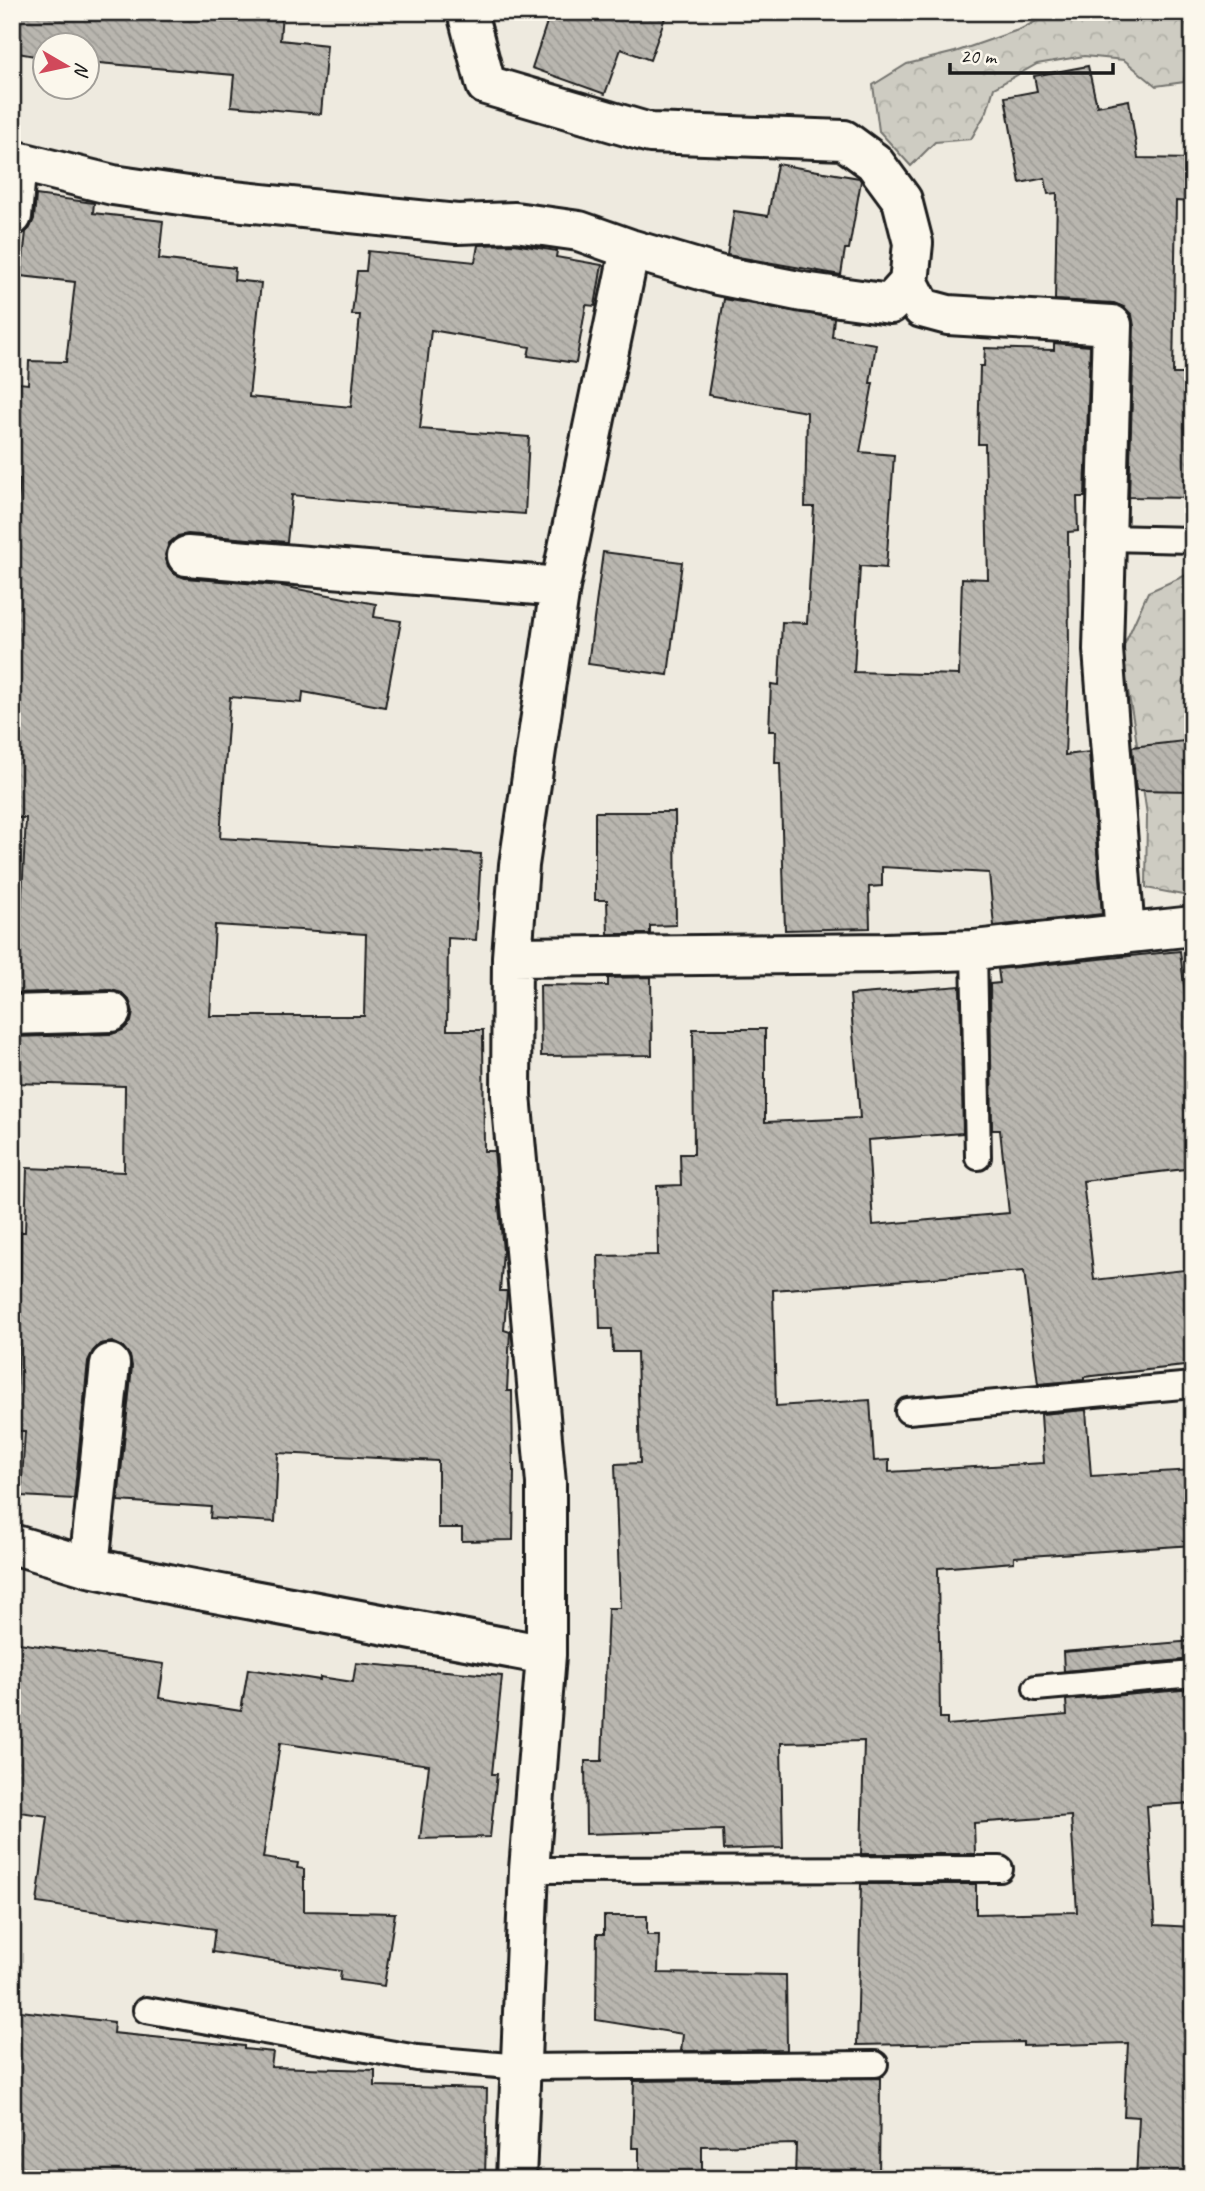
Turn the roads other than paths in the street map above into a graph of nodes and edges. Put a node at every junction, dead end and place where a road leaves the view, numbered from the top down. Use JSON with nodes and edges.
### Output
{"nodes":[{"id":1,"x":467,"y":12,"type":"edge"},
{"id":2,"x":12,"y":216,"type":"edge"},
{"id":3,"x":630,"y":249,"type":"junction"},
{"id":4,"x":909,"y":283,"type":"junction"},
{"id":5,"x":1107,"y":538,"type":"junction"},
{"id":6,"x":1193,"y":540,"type":"edge"},
{"id":7,"x":187,"y":555,"type":"dead end"},
{"id":8,"x":560,"y":587,"type":"junction"},
{"id":9,"x":1193,"y":926,"type":"edge"},
{"id":10,"x":1125,"y":934,"type":"junction"},
{"id":11,"x":974,"y":950,"type":"junction"},
{"id":12,"x":512,"y":957,"type":"junction"},
{"id":13,"x":111,"y":1012,"type":"dead end"},
{"id":14,"x":12,"y":1015,"type":"edge"},
{"id":15,"x":978,"y":1157,"type":"dead end"},
{"id":16,"x":110,"y":1364,"type":"dead end"},
{"id":17,"x":1193,"y":1385,"type":"edge"},
{"id":18,"x":908,"y":1411,"type":"dead end"},
{"id":19,"x":12,"y":1544,"type":"edge"},
{"id":20,"x":89,"y":1567,"type":"junction"},
{"id":21,"x":546,"y":1655,"type":"junction"},
{"id":22,"x":1193,"y":1674,"type":"edge"},
{"id":23,"x":1036,"y":1688,"type":"dead end"},
{"id":24,"x":1000,"y":1869,"type":"dead end"},
{"id":25,"x":529,"y":1870,"type":"junction"},
{"id":26,"x":146,"y":2010,"type":"dead end"},
{"id":27,"x":875,"y":2064,"type":"dead end"},
{"id":28,"x":520,"y":2067,"type":"junction"},
{"id":29,"x":516,"y":2179,"type":"edge"}],
"edges":[{"from":1,"to":4,"type":"street"},
{"from":2,"to":3,"type":"street"},
{"from":3,"to":4,"type":"street"},
{"from":3,"to":8,"type":"street"},
{"from":4,"to":5,"type":"street"},
{"from":5,"to":6,"type":"lane"},
{"from":5,"to":10,"type":"street"},
{"from":7,"to":8,"type":"street"},
{"from":8,"to":12,"type":"street"},
{"from":9,"to":10,"type":"street"},
{"from":10,"to":11,"type":"street"},
{"from":11,"to":12,"type":"street"},
{"from":11,"to":15,"type":"lane"},
{"from":12,"to":21,"type":"street"},
{"from":13,"to":14,"type":"street"},
{"from":16,"to":20,"type":"street"},
{"from":17,"to":18,"type":"lane"},
{"from":19,"to":20,"type":"street"},
{"from":20,"to":21,"type":"street"},
{"from":21,"to":25,"type":"street"},
{"from":22,"to":23,"type":"lane"},
{"from":24,"to":25,"type":"lane"},
{"from":25,"to":28,"type":"street"},
{"from":26,"to":28,"type":"lane"},
{"from":27,"to":28,"type":"lane"},
{"from":28,"to":29,"type":"street"}]}
